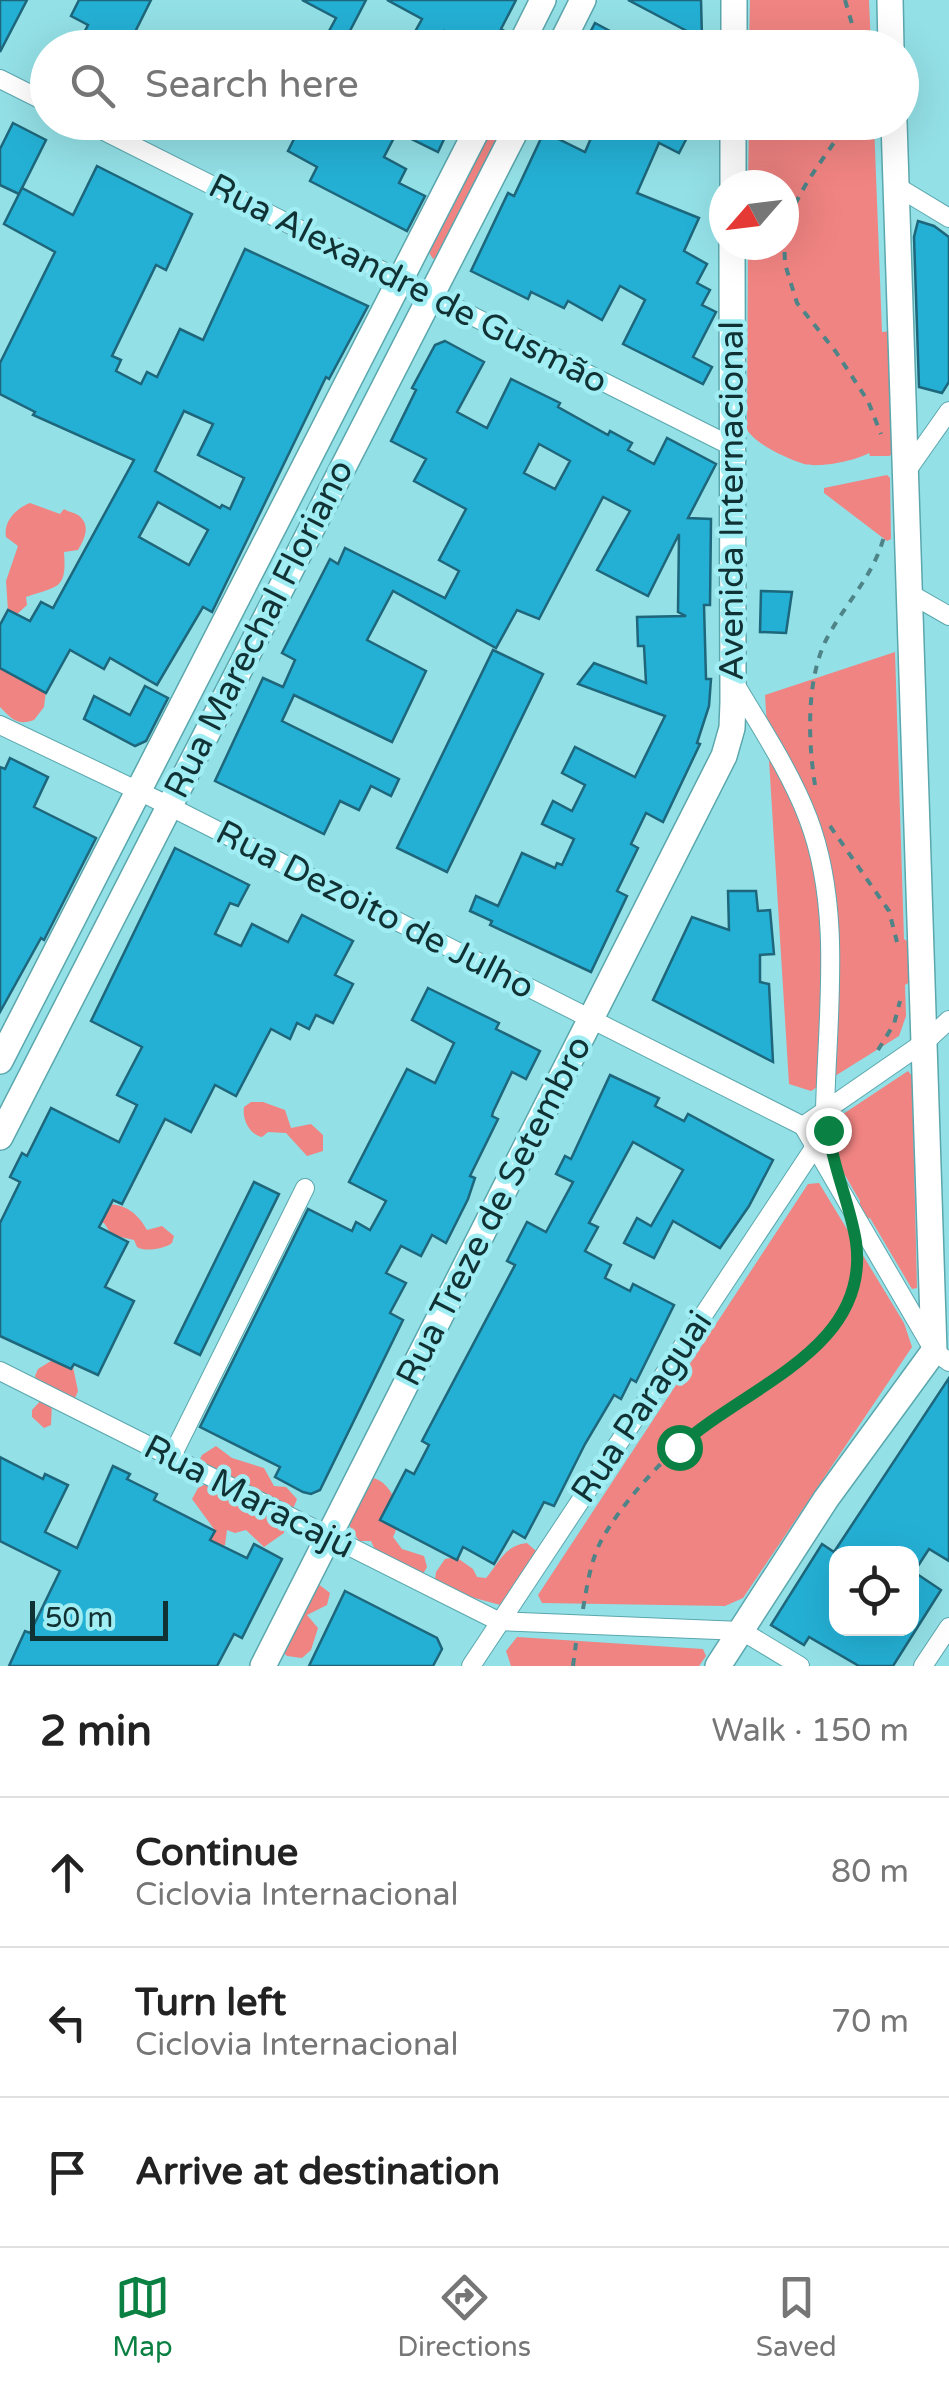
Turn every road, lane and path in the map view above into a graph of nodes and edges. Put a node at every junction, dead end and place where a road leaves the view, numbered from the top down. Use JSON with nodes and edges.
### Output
{"nodes":[{"id":1,"x":543,"y":0,"type":"edge"},
{"id":2,"x":584,"y":0,"type":"edge"},
{"id":3,"x":734,"y":0,"type":"edge"},
{"id":4,"x":845,"y":0,"type":"edge"},
{"id":5,"x":890,"y":0,"type":"edge"},
{"id":6,"x":528,"y":30,"type":"edge"},
{"id":7,"x":568,"y":30,"type":"edge"},
{"id":8,"x":734,"y":30,"type":"edge"},
{"id":9,"x":854,"y":30,"type":"edge"},
{"id":10,"x":891,"y":30,"type":"edge"},
{"id":11,"x":0,"y":79,"type":"edge"},
{"id":12,"x":30,"y":94,"type":"edge"},
{"id":13,"x":122,"y":140,"type":"edge"},
{"id":14,"x":471,"y":140,"type":"edge"},
{"id":15,"x":511,"y":140,"type":"edge"},
{"id":16,"x":733,"y":140,"type":"edge"},
{"id":17,"x":835,"y":140,"type":"edge"},
{"id":18,"x":895,"y":140,"type":"edge"},
{"id":19,"x":733,"y":170,"type":"edge"},
{"id":20,"x":896,"y":186,"type":"junction"},
{"id":21,"x":799,"y":195,"type":"edge"},
{"id":22,"x":949,"y":218,"type":"edge"},
{"id":23,"x":732,"y":260,"type":"edge"},
{"id":24,"x":785,"y":260,"type":"edge"},
{"id":25,"x":400,"y":280,"type":"junction"},
{"id":26,"x":430,"y":296,"type":"junction"},
{"id":27,"x":949,"y":412,"type":"edge"},
{"id":28,"x":328,"y":421,"type":"junction"},
{"id":29,"x":358,"y":437,"type":"junction"},
{"id":30,"x":883,"y":441,"type":"dead end"},
{"id":31,"x":731,"y":446,"type":"junction"},
{"id":32,"x":905,"y":474,"type":"junction"},
{"id":33,"x":885,"y":529,"type":"dead end"},
{"id":34,"x":909,"y":593,"type":"junction"},
{"id":35,"x":949,"y":616,"type":"edge"},
{"id":36,"x":732,"y":679,"type":"junction"},
{"id":37,"x":0,"y":725,"type":"edge"},
{"id":38,"x":724,"y":756,"type":"joint"},
{"id":39,"x":816,"y":789,"type":"dead end"},
{"id":40,"x":138,"y":791,"type":"junction"},
{"id":41,"x":169,"y":806,"type":"junction"},
{"id":42,"x":826,"y":819,"type":"dead end"},
{"id":43,"x":899,"y":947,"type":"dead end"},
{"id":44,"x":48,"y":968,"type":"junction"},
{"id":45,"x":78,"y":984,"type":"junction"},
{"id":46,"x":901,"y":998,"type":"dead end"},
{"id":47,"x":591,"y":1019,"type":"junction"},
{"id":48,"x":949,"y":1020,"type":"edge"},
{"id":49,"x":926,"y":1041,"type":"junction"},
{"id":50,"x":874,"y":1054,"type":"dead end"},
{"id":51,"x":0,"y":1061,"type":"edge"},
{"id":52,"x":825,"y":1110,"type":"junction"},
{"id":53,"x":803,"y":1126,"type":"junction"},
{"id":54,"x":0,"y":1137,"type":"edge"},
{"id":55,"x":814,"y":1148,"type":"junction"},
{"id":56,"x":305,"y":1188,"type":"dead end"},
{"id":57,"x":856,"y":1252,"type":"dead end"},
{"id":58,"x":942,"y":1356,"type":"edge"},
{"id":59,"x":0,"y":1372,"type":"edge"},
{"id":60,"x":171,"y":1458,"type":"junction"},
{"id":61,"x":328,"y":1538,"type":"junction"},
{"id":62,"x":498,"y":1621,"type":"junction"},
{"id":63,"x":580,"y":1625,"type":"junction"},
{"id":64,"x":949,"y":1627,"type":"edge"},
{"id":65,"x":742,"y":1631,"type":"junction"},
{"id":66,"x":263,"y":1666,"type":"edge"},
{"id":67,"x":471,"y":1666,"type":"edge"},
{"id":68,"x":573,"y":1666,"type":"edge"},
{"id":69,"x":718,"y":1666,"type":"edge"},
{"id":70,"x":800,"y":1666,"type":"edge"},
{"id":71,"x":923,"y":1666,"type":"edge"}],
"edges":[{"from":1,"to":6,"type":"main road"},
{"from":2,"to":7,"type":"main road"},
{"from":3,"to":8,"type":"main road"},
{"from":4,"to":9,"type":"path"},
{"from":5,"to":10,"type":"main road"},
{"from":11,"to":12,"type":"street"},
{"from":13,"to":25,"type":"street","name":"Rua Alexandre de Gusmão"},
{"from":14,"to":25,"type":"main road","name":"Rua Marechal Floriano"},
{"from":15,"to":26,"type":"main road","name":"Rua Marechal Floriano"},
{"from":16,"to":19,"type":"main road"},
{"from":17,"to":21,"type":"path"},
{"from":18,"to":20,"type":"main road"},
{"from":20,"to":22,"type":"street"},
{"from":20,"to":32,"type":"main road"},
{"from":23,"to":31,"type":"main road","name":"Avenida Internacional"},
{"from":24,"to":30,"type":"path"},
{"from":25,"to":26,"type":"street","name":"Rua Alexandre de Gusmão"},
{"from":25,"to":28,"type":"main road","name":"Rua Marechal Floriano"},
{"from":26,"to":29,"type":"main road","name":"Rua Marechal Floriano"},
{"from":26,"to":31,"type":"street","name":"Rua Alexandre de Gusmão"},
{"from":27,"to":32,"type":"street"},
{"from":28,"to":29,"type":"main road"},
{"from":28,"to":40,"type":"main road","name":"Rua Marechal Floriano"},
{"from":29,"to":41,"type":"main road","name":"Rua Marechal Floriano"},
{"from":31,"to":36,"type":"main road","name":"Avenida Internacional"},
{"from":32,"to":34,"type":"main road"},
{"from":33,"to":39,"type":"path"},
{"from":34,"to":35,"type":"street"},
{"from":34,"to":49,"type":"main road"},
{"from":36,"to":38,"type":"main road","name":"Avenida Internacional"},
{"from":36,"to":52,"type":"street"},
{"from":37,"to":40,"type":"street","name":"Rua Dezoito de Julho"},
{"from":38,"to":47,"type":"main road","name":"Rua Treze de Setembro"},
{"from":40,"to":41,"type":"street","name":"Rua Dezoito de Julho"},
{"from":40,"to":44,"type":"main road","name":"Rua Marechal Floriano"},
{"from":41,"to":45,"type":"main road","name":"Rua Marechal Floriano"},
{"from":41,"to":47,"type":"street","name":"Rua Dezoito de Julho"},
{"from":42,"to":43,"type":"path"},
{"from":44,"to":45,"type":"main road"},
{"from":44,"to":51,"type":"main road","name":"Rua Marechal Floriano"},
{"from":45,"to":54,"type":"main road","name":"Rua Marechal Floriano"},
{"from":46,"to":50,"type":"path"},
{"from":47,"to":53,"type":"street","name":"Rua Dezoito de Julho"},
{"from":47,"to":61,"type":"main road","name":"Rua Treze de Setembro"},
{"from":48,"to":49,"type":"street"},
{"from":49,"to":52,"type":"street"},
{"from":49,"to":58,"type":"main road"},
{"from":52,"to":53,"type":"street"},
{"from":53,"to":55,"type":"street"},
{"from":55,"to":58,"type":"street"},
{"from":55,"to":62,"type":"street","name":"Rua Paraguai"},
{"from":56,"to":60,"type":"street"},
{"from":57,"to":63,"type":"path"},
{"from":58,"to":65,"type":"main road"},
{"from":59,"to":60,"type":"street","name":"Rua Maracajú"},
{"from":60,"to":61,"type":"street","name":"Rua Maracajú"},
{"from":61,"to":62,"type":"street","name":"Rua Maracajú"},
{"from":61,"to":66,"type":"main road","name":"Rua Treze de Setembro"},
{"from":62,"to":63,"type":"street"},
{"from":62,"to":67,"type":"street","name":"Rua Paraguai"},
{"from":63,"to":65,"type":"street"},
{"from":63,"to":68,"type":"path"},
{"from":64,"to":71,"type":"street"},
{"from":65,"to":69,"type":"main road"},
{"from":65,"to":70,"type":"street"}]}
